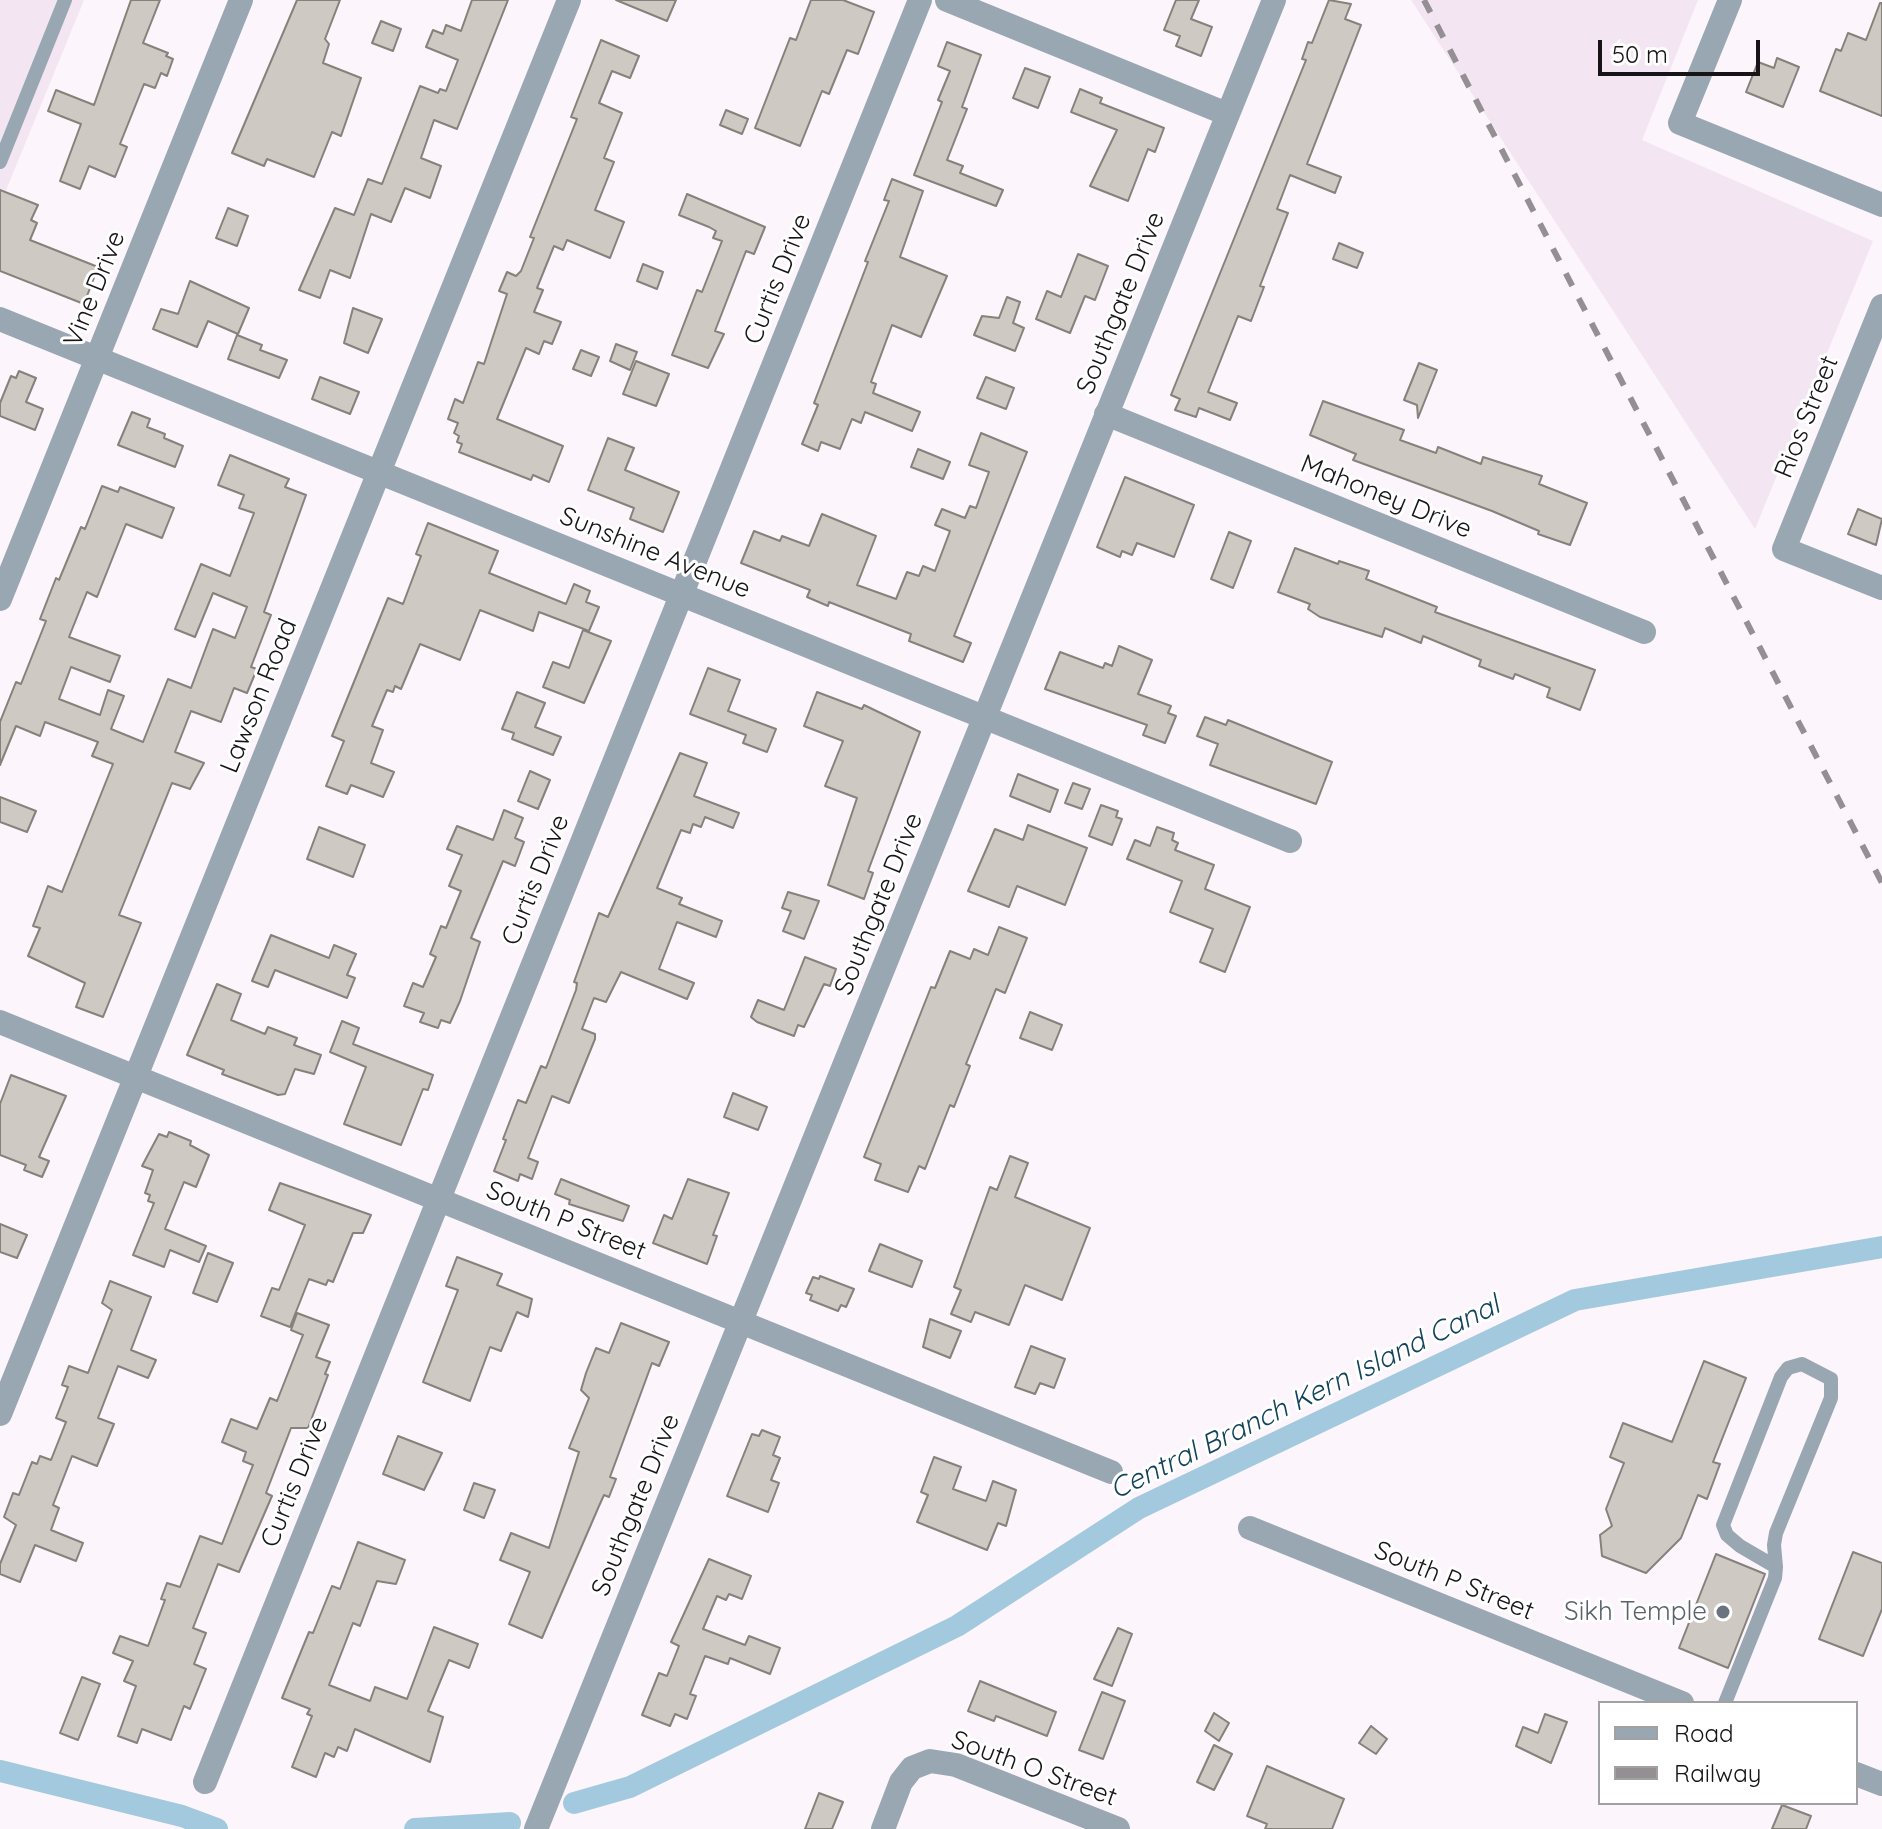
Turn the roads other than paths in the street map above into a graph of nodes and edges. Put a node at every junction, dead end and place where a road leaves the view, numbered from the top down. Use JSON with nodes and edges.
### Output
{"nodes":[{"id":1,"x":65,"y":0,"type":"edge"},
{"id":2,"x":241,"y":0,"type":"edge"},
{"id":3,"x":569,"y":0,"type":"edge"},
{"id":4,"x":920,"y":0,"type":"edge"},
{"id":5,"x":947,"y":0,"type":"edge"},
{"id":6,"x":1274,"y":0,"type":"edge"},
{"id":7,"x":1730,"y":0,"type":"edge"},
{"id":8,"x":1227,"y":114,"type":"junction"},
{"id":9,"x":0,"y":162,"type":"edge"},
{"id":10,"x":1882,"y":205,"type":"edge"},
{"id":11,"x":1882,"y":306,"type":"edge"},
{"id":12,"x":0,"y":319,"type":"edge"},
{"id":13,"x":97,"y":358,"type":"junction"},
{"id":14,"x":1106,"y":414,"type":"junction"},
{"id":15,"x":379,"y":472,"type":"junction"},
{"id":16,"x":1882,"y":588,"type":"edge"},
{"id":17,"x":682,"y":594,"type":"junction"},
{"id":18,"x":0,"y":599,"type":"edge"},
{"id":19,"x":1644,"y":632,"type":"dead end"},
{"id":20,"x":984,"y":716,"type":"junction"},
{"id":21,"x":1290,"y":841,"type":"dead end"},
{"id":22,"x":0,"y":1022,"type":"edge"},
{"id":23,"x":136,"y":1077,"type":"junction"},
{"id":24,"x":438,"y":1199,"type":"junction"},
{"id":25,"x":740,"y":1322,"type":"junction"},
{"id":26,"x":0,"y":1414,"type":"edge"},
{"id":27,"x":1111,"y":1472,"type":"dead end"},
{"id":28,"x":1250,"y":1528,"type":"dead end"},
{"id":29,"x":1776,"y":1567,"type":"junction"},
{"id":30,"x":1677,"y":1701,"type":"edge"},
{"id":31,"x":1726,"y":1701,"type":"edge"},
{"id":32,"x":1858,"y":1775,"type":"edge"},
{"id":33,"x":205,"y":1782,"type":"dead end"},
{"id":34,"x":1882,"y":1784,"type":"edge"},
{"id":35,"x":536,"y":1829,"type":"edge"},
{"id":36,"x":883,"y":1829,"type":"edge"},
{"id":37,"x":1118,"y":1829,"type":"edge"}],
"edges":[{"from":1,"to":9,"type":"lane"},
{"from":2,"to":13,"type":"street","name":"Vine Drive"},
{"from":3,"to":15,"type":"street","name":"Lawson Road"},
{"from":4,"to":17,"type":"street","name":"Curtis Drive"},
{"from":5,"to":8,"type":"street"},
{"from":6,"to":8,"type":"street","name":"Southgate Drive"},
{"from":7,"to":10,"type":"street"},
{"from":8,"to":14,"type":"street","name":"Southgate Drive"},
{"from":11,"to":16,"type":"street","name":"Rios Street"},
{"from":12,"to":13,"type":"street","name":"Sunshine Avenue"},
{"from":13,"to":15,"type":"street","name":"Sunshine Avenue"},
{"from":13,"to":18,"type":"street","name":"Vine Drive"},
{"from":14,"to":19,"type":"street","name":"Mahoney Drive"},
{"from":14,"to":20,"type":"street","name":"Southgate Drive"},
{"from":15,"to":17,"type":"street","name":"Sunshine Avenue"},
{"from":15,"to":23,"type":"street","name":"Lawson Road"},
{"from":17,"to":20,"type":"street","name":"Sunshine Avenue"},
{"from":17,"to":24,"type":"street","name":"Curtis Drive"},
{"from":20,"to":21,"type":"street","name":"Sunshine Avenue"},
{"from":20,"to":25,"type":"street","name":"Southgate Drive"},
{"from":22,"to":23,"type":"street","name":"South P Street"},
{"from":23,"to":24,"type":"street","name":"South P Street"},
{"from":23,"to":26,"type":"street","name":"Lawson Road"},
{"from":24,"to":25,"type":"street","name":"South P Street"},
{"from":24,"to":33,"type":"street","name":"Curtis Drive"},
{"from":25,"to":27,"type":"street","name":"South P Street"},
{"from":25,"to":35,"type":"street","name":"Southgate Drive"},
{"from":28,"to":30,"type":"street","name":"South P Street"},
{"from":29,"to":29,"type":"lane"},
{"from":29,"to":31,"type":"lane"},
{"from":32,"to":34,"type":"street"},
{"from":36,"to":37,"type":"street","name":"South O Street"}]}
